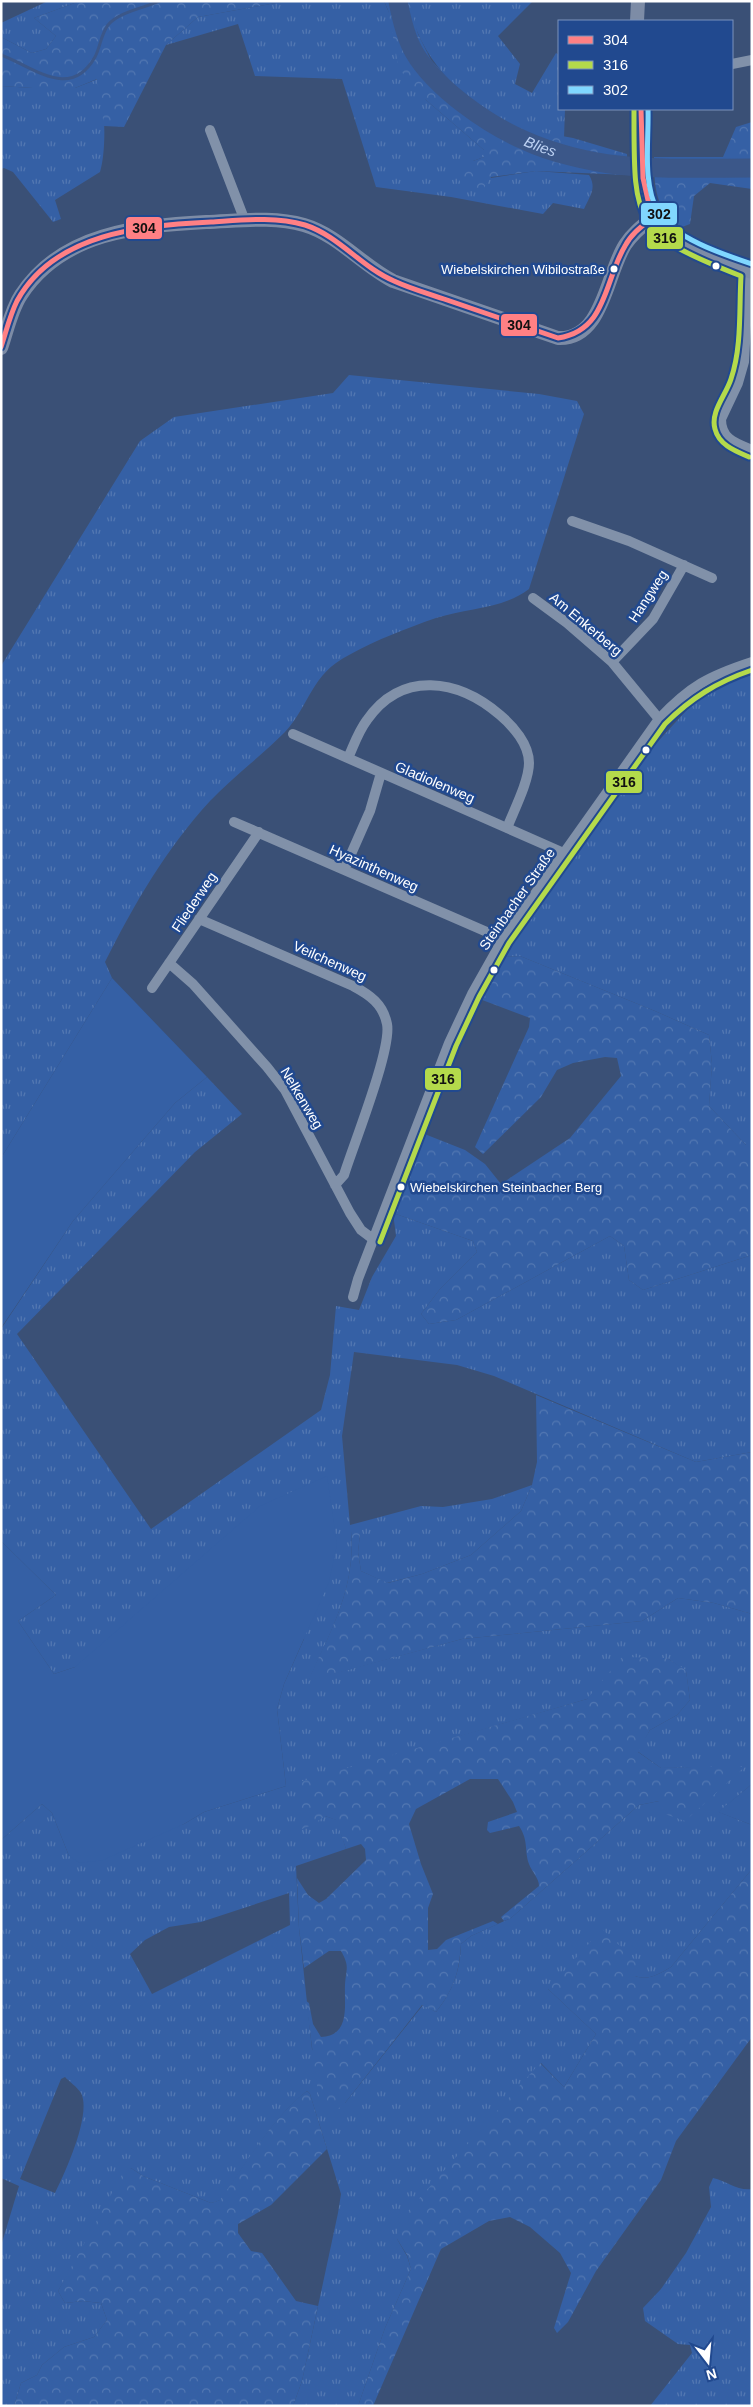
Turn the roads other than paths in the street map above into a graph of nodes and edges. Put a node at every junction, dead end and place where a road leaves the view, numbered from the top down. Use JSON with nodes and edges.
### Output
{"nodes":[{"id":1,"x":638,"y":1,"type":"edge"},
{"id":2,"x":637,"y":20,"type":"edge"},
{"id":3,"x":752,"y":60,"type":"edge"},
{"id":4,"x":733,"y":64,"type":"edge"},
{"id":5,"x":641,"y":110,"type":"edge"},
{"id":6,"x":210,"y":130,"type":"dead end"},
{"id":7,"x":652,"y":218,"type":"junction"},
{"id":8,"x":245,"y":221,"type":"junction"},
{"id":9,"x":750,"y":271,"type":"edge"},
{"id":10,"x":1,"y":348,"type":"edge"},
{"id":11,"x":752,"y":450,"type":"edge"},
{"id":12,"x":572,"y":521,"type":"dead end"},
{"id":13,"x":684,"y":565,"type":"junction"},
{"id":14,"x":712,"y":578,"type":"dead end"},
{"id":15,"x":533,"y":598,"type":"dead end"},
{"id":16,"x":612,"y":662,"type":"junction"},
{"id":17,"x":752,"y":662,"type":"edge"},
{"id":18,"x":659,"y":719,"type":"junction"},
{"id":19,"x":293,"y":734,"type":"dead end"},
{"id":20,"x":348,"y":758,"type":"junction"},
{"id":21,"x":381,"y":773,"type":"junction"},
{"id":22,"x":234,"y":822,"type":"dead end"},
{"id":23,"x":507,"y":828,"type":"junction"},
{"id":24,"x":259,"y":832,"type":"junction"},
{"id":25,"x":566,"y":854,"type":"junction"},
{"id":26,"x":344,"y":870,"type":"junction"},
{"id":27,"x":199,"y":919,"type":"junction"},
{"id":28,"x":503,"y":939,"type":"junction"},
{"id":29,"x":170,"y":963,"type":"junction"},
{"id":30,"x":152,"y":988,"type":"dead end"},
{"id":31,"x":335,"y":1185,"type":"junction"},
{"id":32,"x":373,"y":1239,"type":"junction"},
{"id":33,"x":353,"y":1297,"type":"dead end"}],
"edges":[{"from":1,"to":2,"type":"main road"},
{"from":3,"to":4,"type":"street"},
{"from":5,"to":7,"type":"main road"},
{"from":6,"to":8,"type":"street"},
{"from":7,"to":8,"type":"main road"},
{"from":7,"to":9,"type":"main road"},
{"from":8,"to":10,"type":"main road"},
{"from":9,"to":11,"type":"street"},
{"from":12,"to":13,"type":"street","name":"Hangweg"},
{"from":13,"to":14,"type":"street","name":"Hangweg"},
{"from":13,"to":16,"type":"street","name":"Hangweg"},
{"from":15,"to":16,"type":"street","name":"Am Enkerberg"},
{"from":16,"to":18,"type":"street","name":"Am Enkerberg"},
{"from":17,"to":18,"type":"street","name":"Steinbacher Straße"},
{"from":18,"to":25,"type":"street","name":"Steinbacher Straße"},
{"from":19,"to":20,"type":"street","name":"Gladiolenweg"},
{"from":20,"to":21,"type":"street","name":"Gladiolenweg"},
{"from":20,"to":23,"type":"street"},
{"from":21,"to":23,"type":"street","name":"Gladiolenweg"},
{"from":21,"to":26,"type":"street"},
{"from":22,"to":24,"type":"street","name":"Hyazinthenweg"},
{"from":23,"to":25,"type":"street","name":"Gladiolenweg"},
{"from":24,"to":26,"type":"street","name":"Hyazinthenweg"},
{"from":24,"to":27,"type":"street","name":"Fliederweg"},
{"from":25,"to":28,"type":"street","name":"Steinbacher Straße"},
{"from":26,"to":28,"type":"street","name":"Hyazinthenweg"},
{"from":27,"to":29,"type":"street","name":"Fliederweg"},
{"from":27,"to":31,"type":"street","name":"Veilchenweg"},
{"from":28,"to":32,"type":"street","name":"Steinbacher Straße"},
{"from":29,"to":30,"type":"street","name":"Fliederweg"},
{"from":29,"to":31,"type":"street","name":"Nelkenweg"},
{"from":31,"to":32,"type":"street","name":"Nelkenweg"},
{"from":32,"to":33,"type":"street","name":"Steinbacher Straße"}]}
